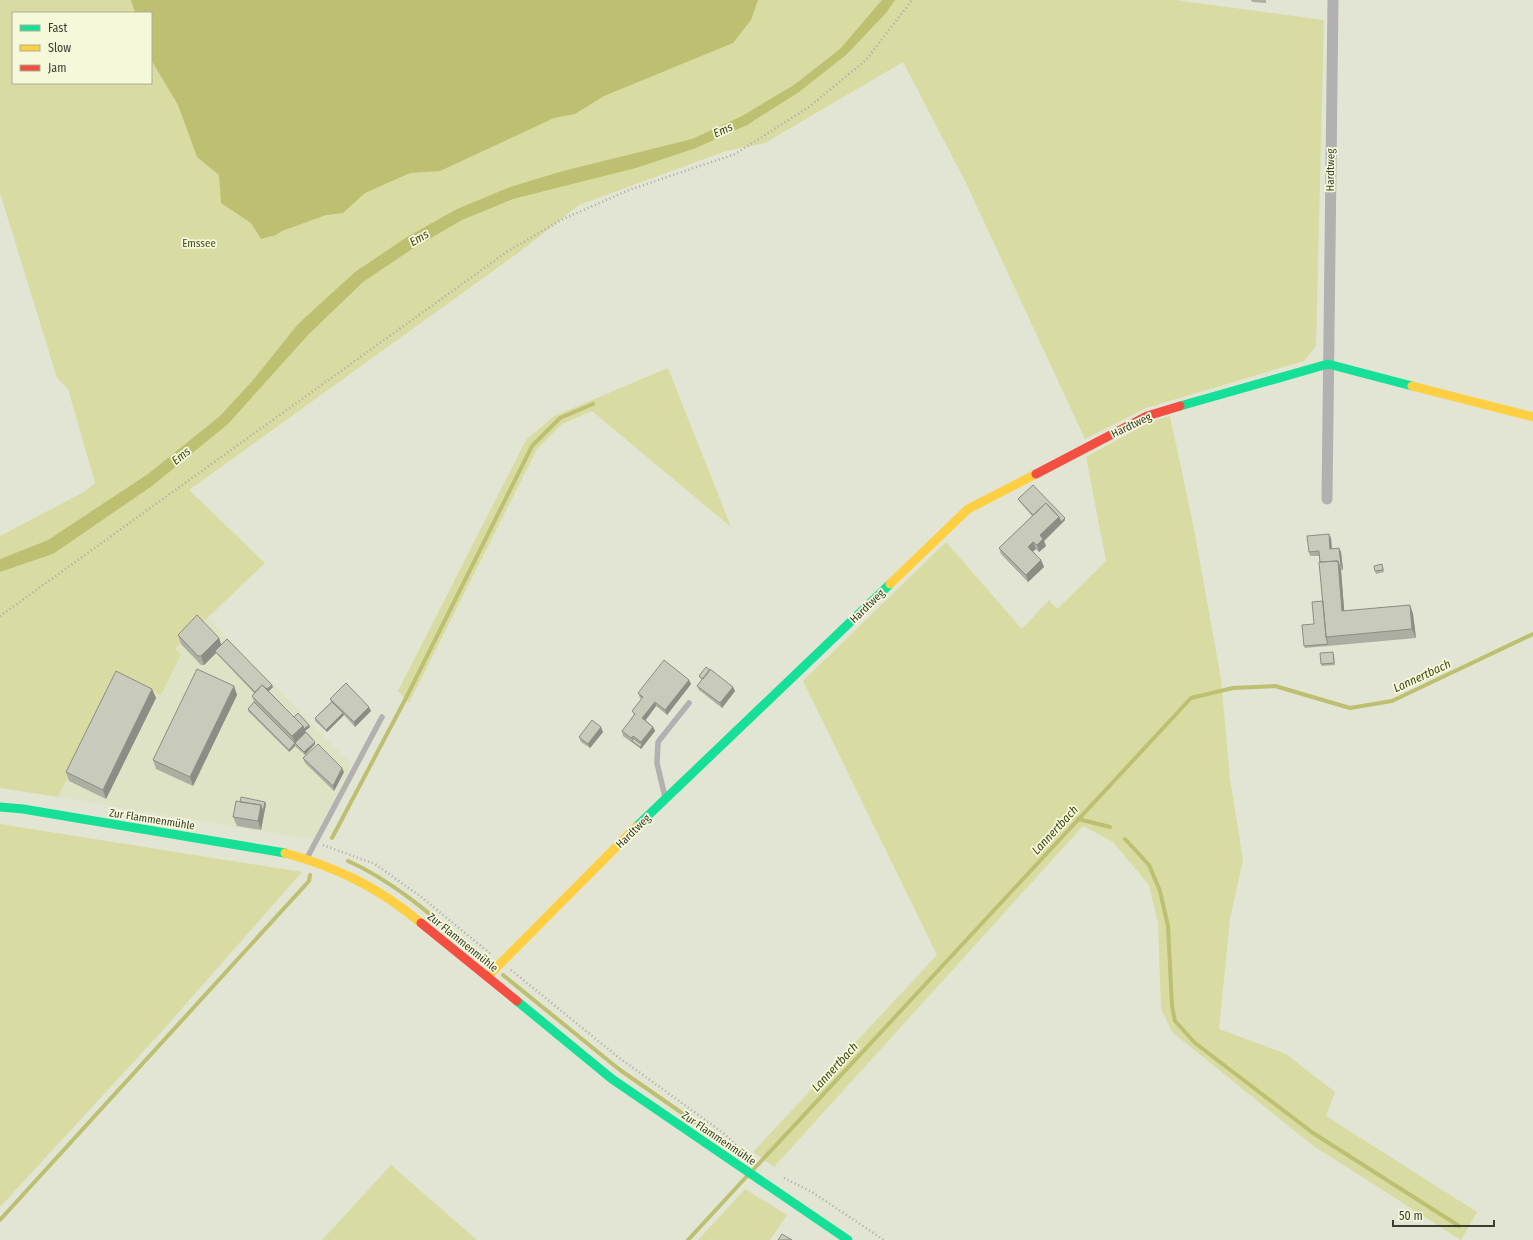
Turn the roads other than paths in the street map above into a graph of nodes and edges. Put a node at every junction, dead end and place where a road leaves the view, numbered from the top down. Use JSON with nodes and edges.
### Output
{"nodes":[{"id":1,"x":1334,"y":0,"type":"edge"},
{"id":2,"x":1328,"y":364,"type":"junction"},
{"id":3,"x":1533,"y":417,"type":"edge"},
{"id":4,"x":1327,"y":499,"type":"dead end"},
{"id":5,"x":689,"y":703,"type":"dead end"},
{"id":6,"x":382,"y":717,"type":"dead end"},
{"id":7,"x":665,"y":800,"type":"junction"},
{"id":8,"x":0,"y":807,"type":"edge"},
{"id":9,"x":307,"y":858,"type":"junction"},
{"id":10,"x":487,"y":977,"type":"junction"},
{"id":11,"x":848,"y":1240,"type":"edge"}],
"edges":[{"from":1,"to":2,"type":"street","name":"Hardtweg"},
{"from":2,"to":3,"type":"street"},
{"from":2,"to":4,"type":"street","name":"Hardtweg"},
{"from":2,"to":7,"type":"street","name":"Hardtweg"},
{"from":5,"to":7,"type":"lane"},
{"from":6,"to":9,"type":"lane"},
{"from":7,"to":10,"type":"street","name":"Hardtweg"},
{"from":8,"to":9,"type":"street","name":"Zur Flammenmühle"},
{"from":9,"to":10,"type":"street","name":"Zur Flammenmühle"},
{"from":10,"to":11,"type":"street","name":"Zur Flammenmühle"}]}
